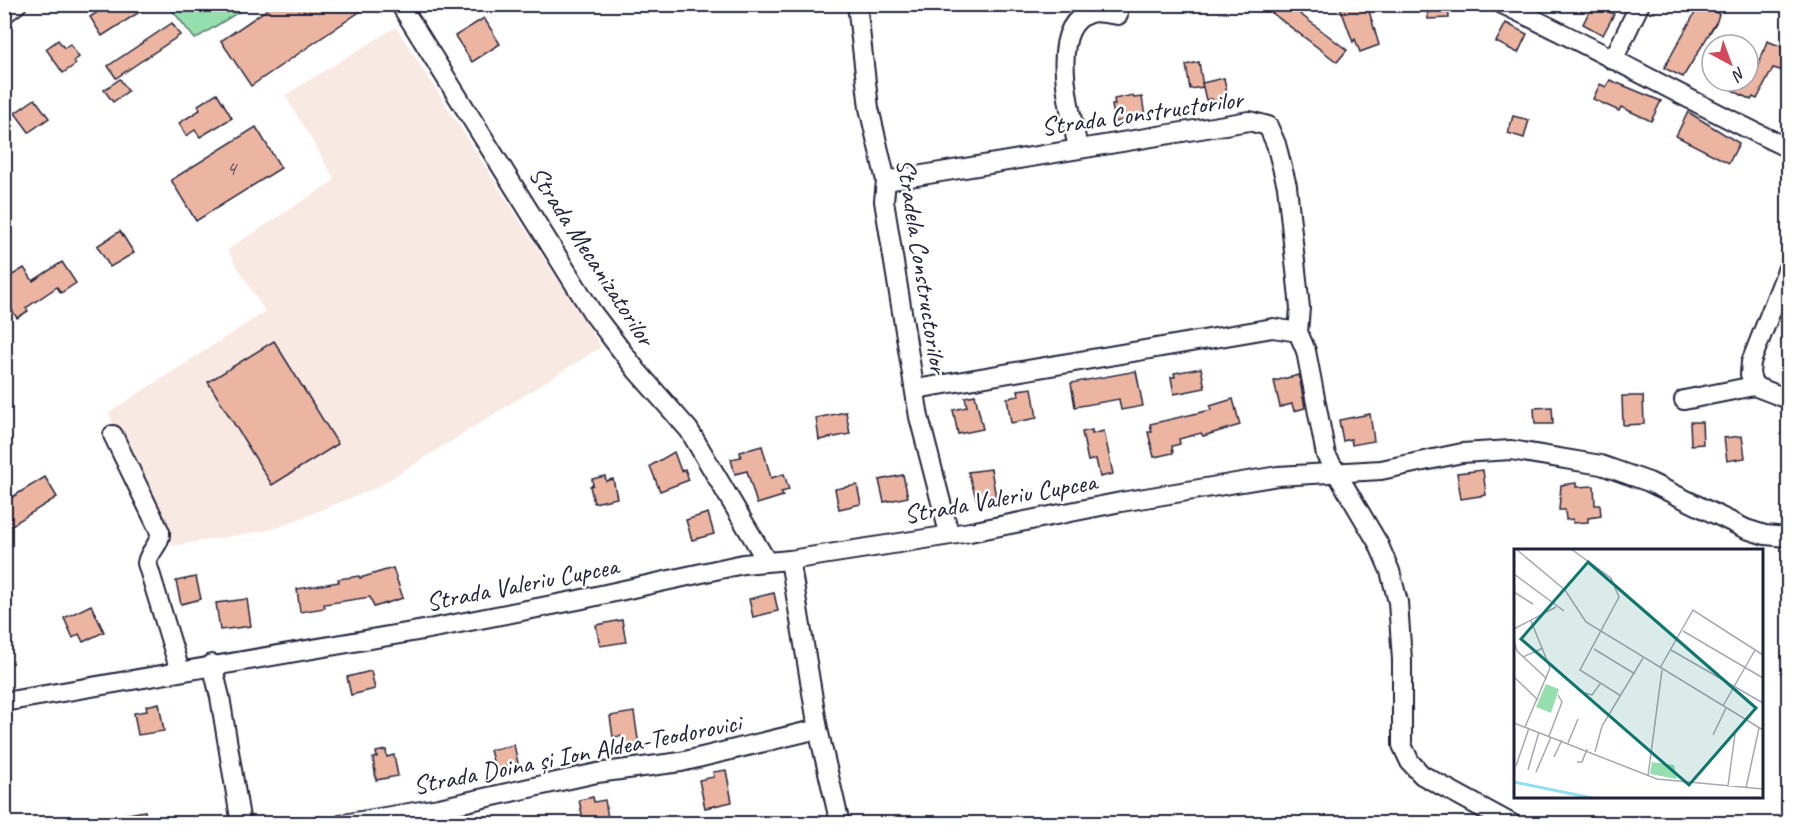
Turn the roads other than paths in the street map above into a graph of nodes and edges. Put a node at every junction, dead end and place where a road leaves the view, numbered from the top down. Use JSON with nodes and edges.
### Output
{"nodes":[{"id":1,"x":17,"y":4,"type":"edge"},
{"id":2,"x":400,"y":4,"type":"edge"},
{"id":3,"x":857,"y":4,"type":"edge"},
{"id":4,"x":1502,"y":4,"type":"edge"},
{"id":5,"x":1640,"y":4,"type":"edge"},
{"id":6,"x":4,"y":14,"type":"edge"},
{"id":7,"x":1118,"y":15,"type":"dead end"},
{"id":8,"x":1613,"y":60,"type":"junction"},
{"id":9,"x":1078,"y":148,"type":"junction"},
{"id":10,"x":1788,"y":148,"type":"edge"},
{"id":11,"x":886,"y":181,"type":"junction"},
{"id":12,"x":1788,"y":268,"type":"edge"},
{"id":13,"x":1298,"y":332,"type":"junction"},
{"id":14,"x":1754,"y":386,"type":"junction"},
{"id":15,"x":916,"y":390,"type":"junction"},
{"id":16,"x":1788,"y":399,"type":"edge"},
{"id":17,"x":1684,"y":400,"type":"dead end"},
{"id":18,"x":113,"y":435,"type":"dead end"},
{"id":19,"x":1334,"y":471,"type":"junction"},
{"id":20,"x":949,"y":533,"type":"junction"},
{"id":21,"x":1788,"y":537,"type":"edge"},
{"id":22,"x":766,"y":560,"type":"junction"},
{"id":23,"x":790,"y":560,"type":"junction"},
{"id":24,"x":212,"y":664,"type":"junction"},
{"id":25,"x":180,"y":671,"type":"junction"},
{"id":26,"x":4,"y":702,"type":"edge"},
{"id":27,"x":818,"y":729,"type":"junction"},
{"id":28,"x":241,"y":824,"type":"edge"},
{"id":29,"x":344,"y":824,"type":"edge"},
{"id":30,"x":840,"y":824,"type":"edge"},
{"id":31,"x":1512,"y":824,"type":"edge"}],
"edges":[{"from":1,"to":6,"type":"street"},
{"from":2,"to":22,"type":"street","name":"Strada Mecanizatorilor"},
{"from":3,"to":11,"type":"street","name":"Stradela Constructorilor"},
{"from":4,"to":8,"type":"street"},
{"from":5,"to":8,"type":"street"},
{"from":7,"to":9,"type":"street"},
{"from":8,"to":10,"type":"street"},
{"from":9,"to":11,"type":"street","name":"Strada Constructorilor"},
{"from":9,"to":13,"type":"street","name":"Strada Constructorilor"},
{"from":11,"to":15,"type":"street","name":"Stradela Constructorilor"},
{"from":12,"to":14,"type":"street"},
{"from":13,"to":15,"type":"street"},
{"from":13,"to":19,"type":"street","name":"Strada Constructorilor"},
{"from":14,"to":16,"type":"street"},
{"from":14,"to":17,"type":"street"},
{"from":15,"to":20,"type":"street","name":"Stradela Constructorilor"},
{"from":18,"to":25,"type":"street"},
{"from":19,"to":20,"type":"street","name":"Strada Valeriu Cupcea"},
{"from":19,"to":21,"type":"street","name":"Strada Valeriu Cupcea"},
{"from":19,"to":31,"type":"street","name":"Strada Constructorilor"},
{"from":20,"to":23,"type":"street","name":"Strada Valeriu Cupcea"},
{"from":22,"to":23,"type":"street","name":"Strada Valeriu Cupcea"},
{"from":22,"to":24,"type":"street","name":"Strada Valeriu Cupcea"},
{"from":23,"to":27,"type":"street"},
{"from":24,"to":25,"type":"street","name":"Strada Valeriu Cupcea"},
{"from":24,"to":28,"type":"street"},
{"from":25,"to":26,"type":"street","name":"Strada Valeriu Cupcea"},
{"from":27,"to":29,"type":"street","name":"Strada Doina și Ion Aldea-Teodorovici"},
{"from":27,"to":30,"type":"street"}]}
